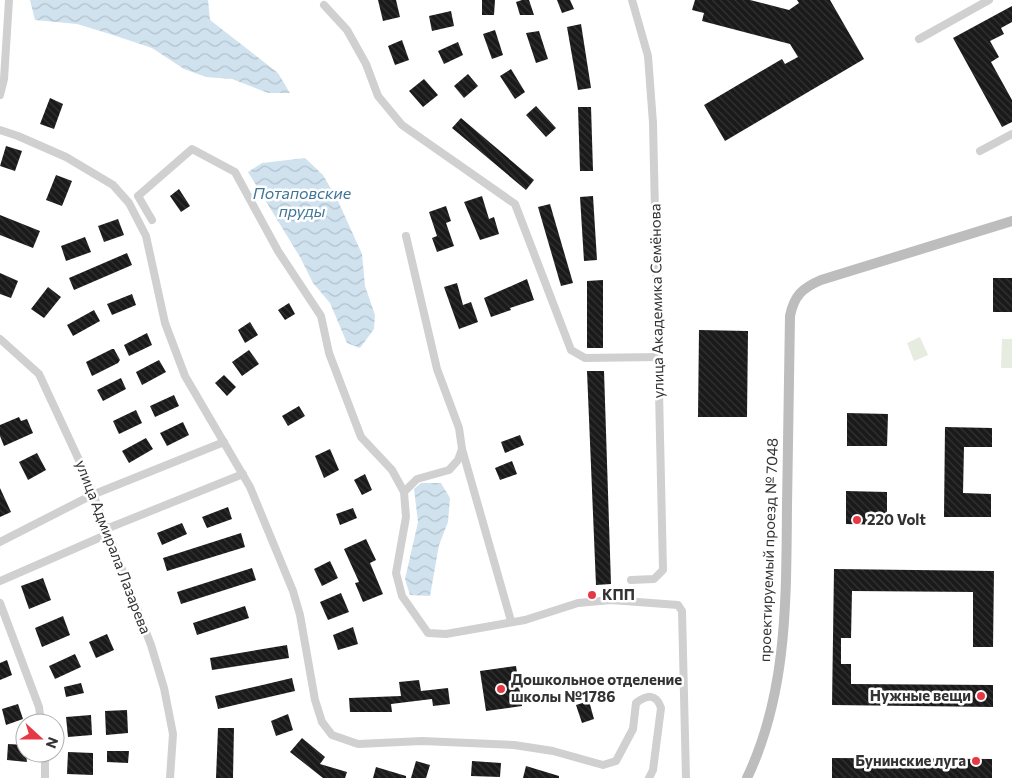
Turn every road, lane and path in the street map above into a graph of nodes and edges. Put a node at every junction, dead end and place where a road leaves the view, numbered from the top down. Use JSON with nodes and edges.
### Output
{"nodes":[{"id":1,"x":9,"y":0,"type":"edge"},
{"id":2,"x":632,"y":0,"type":"edge"},
{"id":3,"x":989,"y":0,"type":"edge"},
{"id":4,"x":324,"y":5,"type":"dead end"},
{"id":5,"x":919,"y":39,"type":"dead end"},
{"id":6,"x":0,"y":95,"type":"edge"},
{"id":7,"x":0,"y":130,"type":"edge"},
{"id":8,"x":1012,"y":134,"type":"edge"},
{"id":9,"x":980,"y":151,"type":"dead end"},
{"id":10,"x":152,"y":220,"type":"dead end"},
{"id":11,"x":1012,"y":221,"type":"edge"},
{"id":12,"x":406,"y":236,"type":"dead end"},
{"id":13,"x":0,"y":339,"type":"edge"},
{"id":14,"x":658,"y":357,"type":"junction"},
{"id":15,"x":224,"y":442,"type":"junction"},
{"id":16,"x":462,"y":449,"type":"junction"},
{"id":17,"x":243,"y":474,"type":"junction"},
{"id":18,"x":404,"y":492,"type":"junction"},
{"id":19,"x":92,"y":495,"type":"junction"},
{"id":20,"x":107,"y":532,"type":"junction"},
{"id":21,"x":0,"y":542,"type":"edge"},
{"id":22,"x":631,"y":580,"type":"dead end"},
{"id":23,"x":0,"y":581,"type":"edge"},
{"id":24,"x":0,"y":603,"type":"edge"},
{"id":25,"x":511,"y":621,"type":"junction"},
{"id":26,"x":40,"y":713,"type":"edge"},
{"id":27,"x":45,"y":763,"type":"edge"},
{"id":28,"x":45,"y":778,"type":"edge"},
{"id":29,"x":170,"y":778,"type":"edge"},
{"id":30,"x":649,"y":778,"type":"edge"},
{"id":31,"x":686,"y":778,"type":"edge"},
{"id":32,"x":747,"y":778,"type":"edge"}],
"edges":[{"from":1,"to":6,"type":"street"},
{"from":2,"to":14,"type":"street","name":"улица Академика Семёнова"},
{"from":3,"to":5,"type":"street"},
{"from":4,"to":14,"type":"street"},
{"from":7,"to":15,"type":"street"},
{"from":8,"to":9,"type":"street"},
{"from":10,"to":18,"type":"street"},
{"from":11,"to":32,"type":"main road","name":"проектируемый проезд № 7048"},
{"from":12,"to":16,"type":"street"},
{"from":13,"to":19,"type":"street","name":"улица Адмирала Лазарева"},
{"from":14,"to":22,"type":"street","name":"улица Академика Семёнова"},
{"from":15,"to":17,"type":"street"},
{"from":15,"to":19,"type":"street"},
{"from":16,"to":18,"type":"street"},
{"from":16,"to":25,"type":"street"},
{"from":17,"to":20,"type":"street"},
{"from":17,"to":30,"type":"street"},
{"from":18,"to":25,"type":"street"},
{"from":19,"to":20,"type":"street","name":"улица Адмирала Лазарева"},
{"from":19,"to":21,"type":"street"},
{"from":20,"to":23,"type":"street"},
{"from":20,"to":29,"type":"street","name":"улица Адмирала Лазарева"},
{"from":24,"to":26,"type":"street"},
{"from":25,"to":31,"type":"street"},
{"from":27,"to":28,"type":"street"}]}
